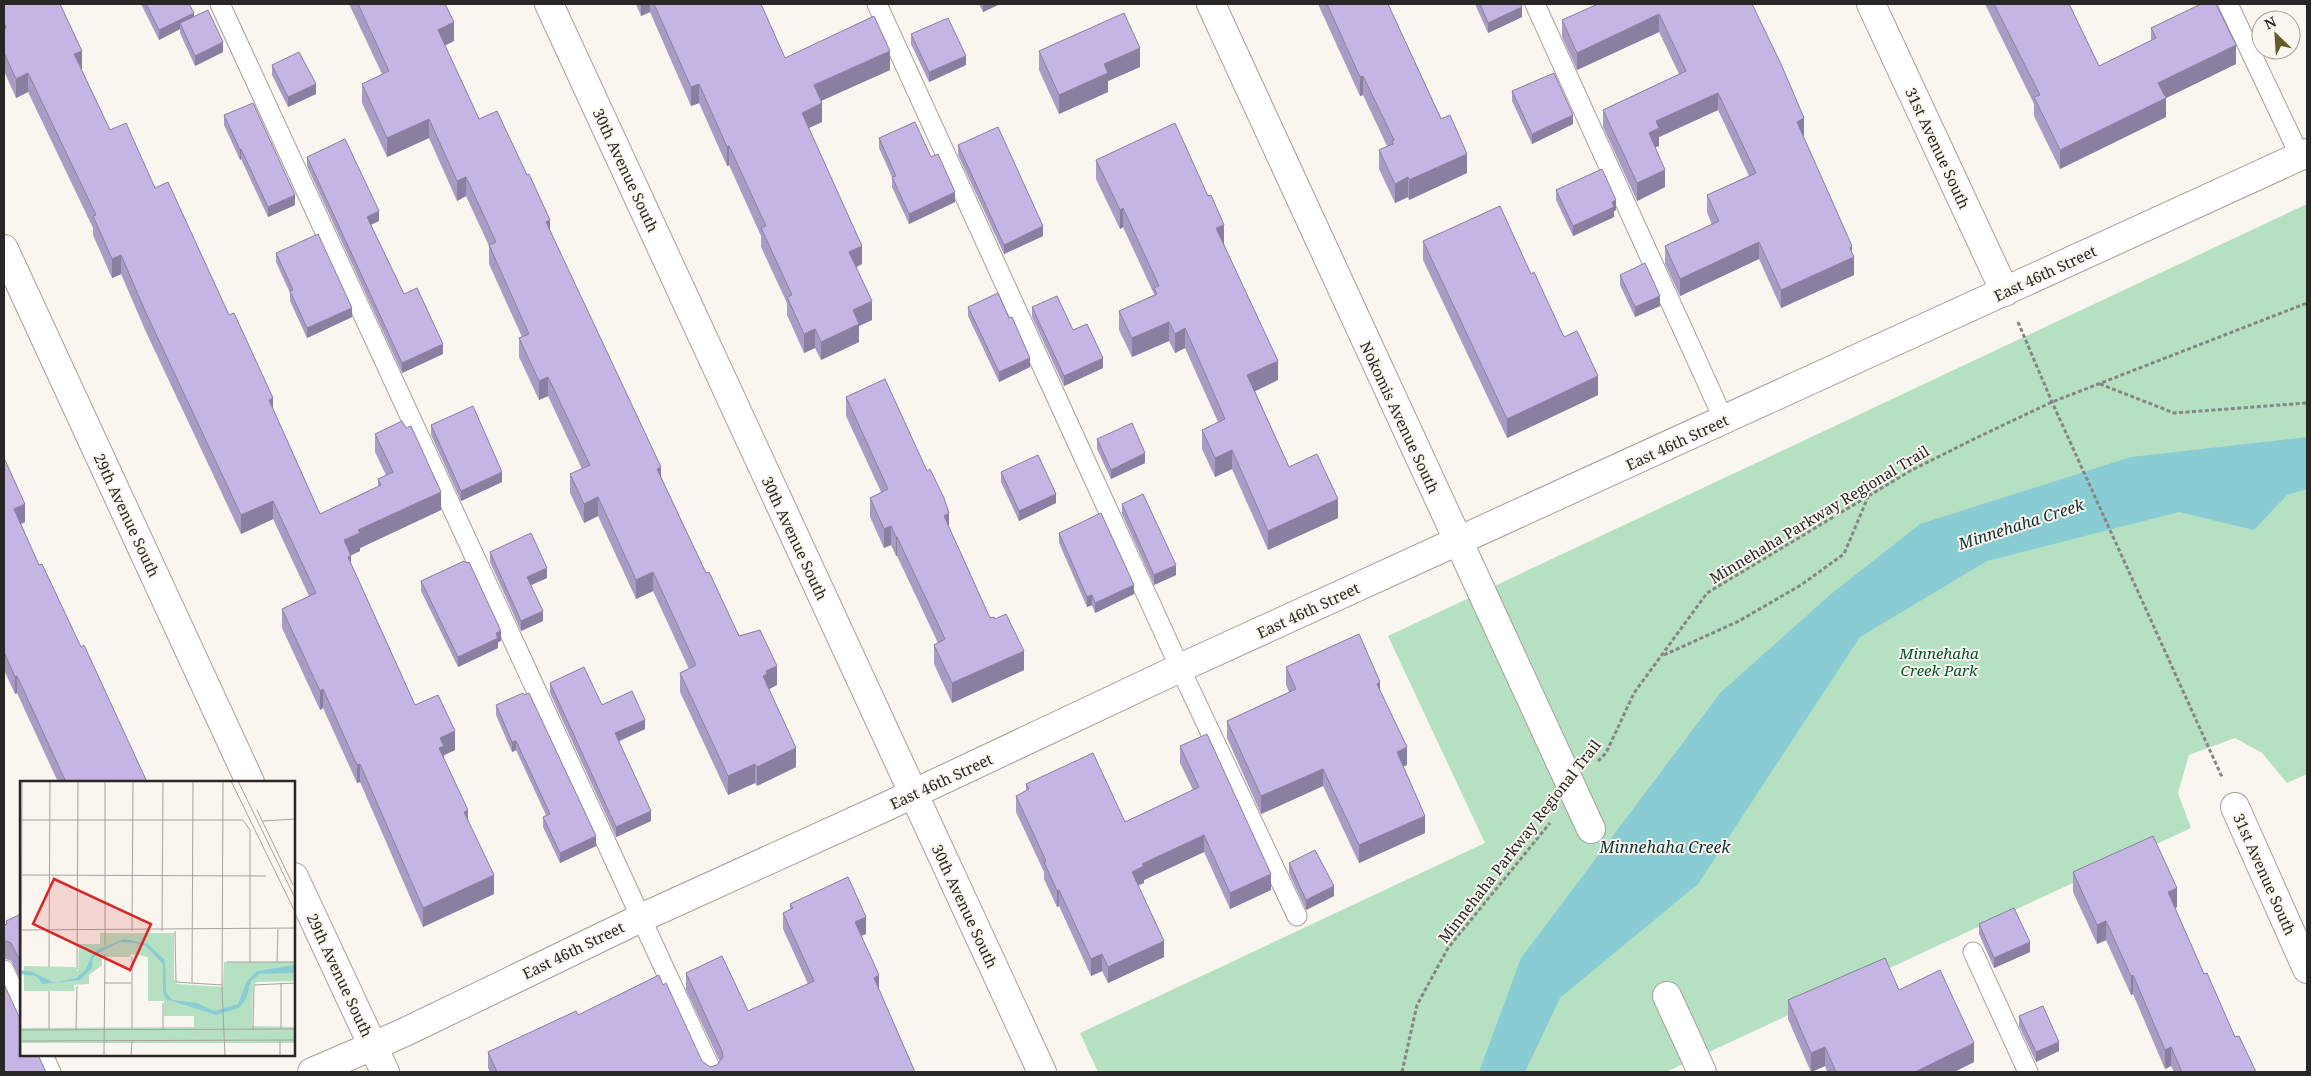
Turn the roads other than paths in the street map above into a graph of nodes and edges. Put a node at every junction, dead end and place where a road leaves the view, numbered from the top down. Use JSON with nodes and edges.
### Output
{"nodes":[{"id":1,"x":220,"y":4,"type":"edge"},
{"id":2,"x":549,"y":4,"type":"edge"},
{"id":3,"x":876,"y":4,"type":"edge"},
{"id":4,"x":1211,"y":4,"type":"edge"},
{"id":5,"x":1535,"y":4,"type":"edge"},
{"id":6,"x":1871,"y":4,"type":"edge"},
{"id":7,"x":2228,"y":4,"type":"edge"},
{"id":8,"x":2304,"y":155,"type":"edge"},
{"id":9,"x":4,"y":248,"type":"edge"},
{"id":10,"x":2005,"y":292,"type":"junction"},
{"id":11,"x":1724,"y":420,"type":"junction"},
{"id":12,"x":1458,"y":542,"type":"junction"},
{"id":13,"x":1180,"y":668,"type":"junction"},
{"id":14,"x":250,"y":781,"type":"edge"},
{"id":15,"x":914,"y":793,"type":"junction"},
{"id":16,"x":2236,"y":807,"type":"road end"},
{"id":17,"x":1591,"y":829,"type":"dead end"},
{"id":18,"x":295,"y":880,"type":"edge"},
{"id":19,"x":1296,"y":916,"type":"dead end"},
{"id":20,"x":641,"y":918,"type":"junction"},
{"id":21,"x":1973,"y":952,"type":"dead end"},
{"id":22,"x":2307,"y":969,"type":"edge"},
{"id":23,"x":4,"y":970,"type":"edge"},
{"id":24,"x":1667,"y":996,"type":"dead end"},
{"id":25,"x":20,"y":1006,"type":"edge"},
{"id":26,"x":374,"y":1045,"type":"junction"},
{"id":27,"x":43,"y":1056,"type":"edge"},
{"id":28,"x":51,"y":1072,"type":"edge"},
{"id":29,"x":312,"y":1072,"type":"edge"},
{"id":30,"x":385,"y":1072,"type":"edge"},
{"id":31,"x":712,"y":1072,"type":"edge"},
{"id":32,"x":1042,"y":1072,"type":"edge"},
{"id":33,"x":1702,"y":1072,"type":"edge"},
{"id":34,"x":2028,"y":1072,"type":"edge"}],
"edges":[{"from":1,"to":20,"type":"lane"},
{"from":2,"to":15,"type":"street","name":"30th Avenue South"},
{"from":3,"to":13,"type":"lane"},
{"from":4,"to":12,"type":"street","name":"Nokomis Avenue South"},
{"from":5,"to":11,"type":"lane"},
{"from":6,"to":10,"type":"street","name":"31st Avenue South"},
{"from":7,"to":8,"type":"lane"},
{"from":8,"to":10,"type":"street","name":"East 46th Street"},
{"from":9,"to":14,"type":"street","name":"29th Avenue South"},
{"from":10,"to":11,"type":"street","name":"East 46th Street"},
{"from":11,"to":12,"type":"street","name":"East 46th Street"},
{"from":12,"to":13,"type":"street","name":"East 46th Street"},
{"from":12,"to":17,"type":"street","name":"Nokomis Avenue South"},
{"from":13,"to":15,"type":"street","name":"East 46th Street"},
{"from":13,"to":19,"type":"lane"},
{"from":15,"to":20,"type":"street","name":"East 46th Street"},
{"from":15,"to":32,"type":"street","name":"30th Avenue South"},
{"from":16,"to":22,"type":"street","name":"31st Avenue South"},
{"from":18,"to":26,"type":"street","name":"29th Avenue South"},
{"from":20,"to":26,"type":"street","name":"East 46th Street"},
{"from":20,"to":31,"type":"lane"},
{"from":21,"to":34,"type":"lane"},
{"from":23,"to":25,"type":"lane"},
{"from":24,"to":33,"type":"street"},
{"from":26,"to":29,"type":"street","name":"East 46th Street"},
{"from":26,"to":30,"type":"street","name":"29th Avenue South"},
{"from":27,"to":28,"type":"lane"}]}
